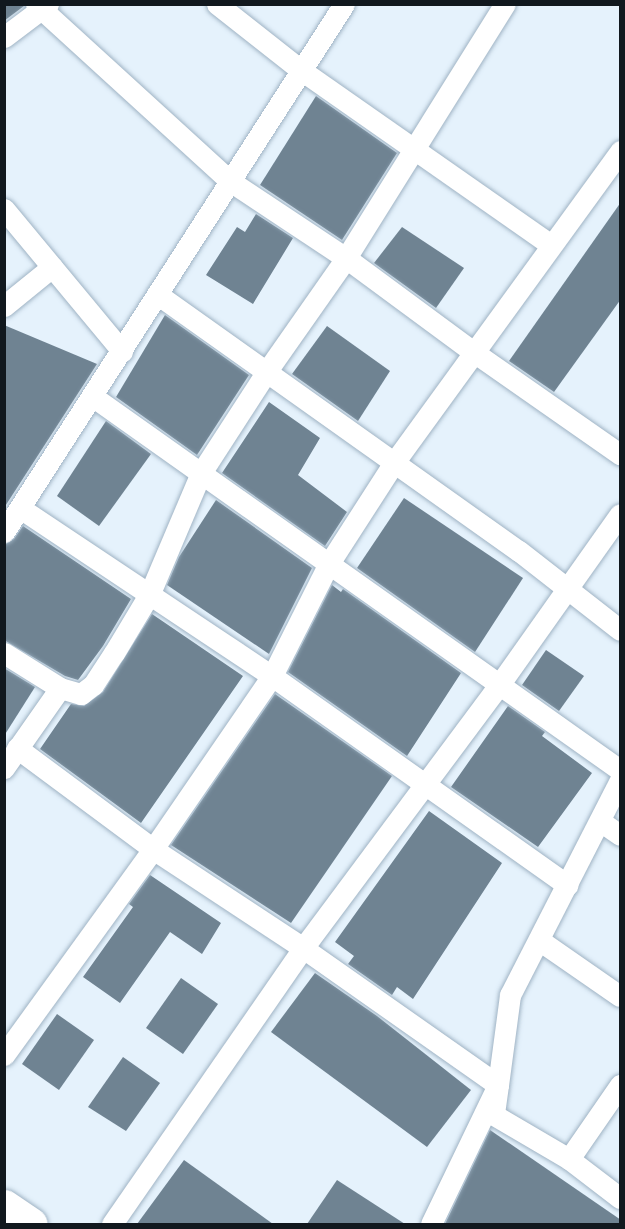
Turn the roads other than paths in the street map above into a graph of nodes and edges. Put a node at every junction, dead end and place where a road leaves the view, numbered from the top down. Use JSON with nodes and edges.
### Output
{"nodes":[{"id":1,"x":217,"y":4,"type":"edge"},
{"id":2,"x":344,"y":4,"type":"edge"},
{"id":3,"x":505,"y":4,"type":"edge"},
{"id":4,"x":42,"y":6,"type":"edge"},
{"id":5,"x":4,"y":37,"type":"edge"},
{"id":6,"x":301,"y":70,"type":"junction"},
{"id":7,"x":413,"y":150,"type":"junction"},
{"id":8,"x":621,"y":151,"type":"edge"},
{"id":9,"x":230,"y":181,"type":"junction"},
{"id":10,"x":4,"y":209,"type":"edge"},
{"id":11,"x":551,"y":245,"type":"junction"},
{"id":12,"x":346,"y":258,"type":"junction"},
{"id":13,"x":52,"y":267,"type":"junction"},
{"id":14,"x":157,"y":294,"type":"junction"},
{"id":15,"x":4,"y":306,"type":"edge"},
{"id":16,"x":122,"y":351,"type":"junction"},
{"id":17,"x":475,"y":352,"type":"junction"},
{"id":18,"x":267,"y":371,"type":"junction"},
{"id":19,"x":92,"y":396,"type":"junction"},
{"id":20,"x":621,"y":454,"type":"edge"},
{"id":21,"x":393,"y":464,"type":"junction"},
{"id":22,"x":201,"y":473,"type":"junction"},
{"id":23,"x":20,"y":508,"type":"junction"},
{"id":24,"x":621,"y":514,"type":"edge"},
{"id":25,"x":4,"y":532,"type":"edge"},
{"id":26,"x":328,"y":565,"type":"junction"},
{"id":27,"x":566,"y":589,"type":"junction"},
{"id":28,"x":150,"y":593,"type":"junction"},
{"id":29,"x":621,"y":630,"type":"edge"},
{"id":30,"x":4,"y":653,"type":"edge"},
{"id":31,"x":272,"y":676,"type":"junction"},
{"id":32,"x":499,"y":686,"type":"junction"},
{"id":33,"x":60,"y":688,"type":"junction"},
{"id":34,"x":17,"y":747,"type":"junction"},
{"id":35,"x":4,"y":768,"type":"edge"},
{"id":36,"x":621,"y":770,"type":"edge"},
{"id":37,"x":621,"y":780,"type":"edge"},
{"id":38,"x":423,"y":785,"type":"junction"},
{"id":39,"x":600,"y":821,"type":"junction"},
{"id":40,"x":621,"y":835,"type":"edge"},
{"id":41,"x":153,"y":849,"type":"junction"},
{"id":42,"x":567,"y":885,"type":"junction"},
{"id":43,"x":539,"y":940,"type":"junction"},
{"id":44,"x":303,"y":948,"type":"junction"},
{"id":45,"x":621,"y":996,"type":"edge"},
{"id":46,"x":4,"y":1055,"type":"edge"},
{"id":47,"x":498,"y":1085,"type":"junction"},
{"id":48,"x":621,"y":1085,"type":"edge"},
{"id":49,"x":569,"y":1159,"type":"junction"},
{"id":50,"x":621,"y":1198,"type":"edge"},
{"id":51,"x":112,"y":1224,"type":"edge"},
{"id":52,"x":431,"y":1224,"type":"edge"}],
"edges":[{"from":1,"to":6,"type":"street"},
{"from":2,"to":6,"type":"street"},
{"from":3,"to":7,"type":"street"},
{"from":4,"to":5,"type":"street"},
{"from":4,"to":9,"type":"street"},
{"from":6,"to":7,"type":"street"},
{"from":6,"to":9,"type":"street"},
{"from":7,"to":11,"type":"street"},
{"from":7,"to":12,"type":"street"},
{"from":8,"to":11,"type":"street"},
{"from":9,"to":12,"type":"street"},
{"from":9,"to":14,"type":"street"},
{"from":10,"to":13,"type":"street"},
{"from":11,"to":17,"type":"street"},
{"from":12,"to":17,"type":"street"},
{"from":12,"to":18,"type":"street"},
{"from":13,"to":15,"type":"street"},
{"from":13,"to":16,"type":"street"},
{"from":14,"to":16,"type":"street"},
{"from":14,"to":18,"type":"street"},
{"from":16,"to":19,"type":"street"},
{"from":17,"to":20,"type":"street"},
{"from":17,"to":21,"type":"street"},
{"from":18,"to":21,"type":"street"},
{"from":18,"to":22,"type":"street"},
{"from":19,"to":22,"type":"street"},
{"from":19,"to":23,"type":"street"},
{"from":21,"to":26,"type":"street"},
{"from":21,"to":27,"type":"street"},
{"from":22,"to":26,"type":"street"},
{"from":22,"to":28,"type":"street"},
{"from":23,"to":25,"type":"street"},
{"from":23,"to":28,"type":"street"},
{"from":24,"to":27,"type":"street"},
{"from":26,"to":31,"type":"street"},
{"from":26,"to":32,"type":"street"},
{"from":27,"to":29,"type":"street"},
{"from":27,"to":32,"type":"street"},
{"from":28,"to":31,"type":"street"},
{"from":28,"to":33,"type":"street"},
{"from":30,"to":33,"type":"street"},
{"from":31,"to":38,"type":"street"},
{"from":31,"to":41,"type":"street"},
{"from":32,"to":36,"type":"street"},
{"from":32,"to":38,"type":"street"},
{"from":33,"to":34,"type":"street"},
{"from":34,"to":35,"type":"street"},
{"from":34,"to":41,"type":"street"},
{"from":37,"to":39,"type":"street"},
{"from":38,"to":42,"type":"street"},
{"from":38,"to":44,"type":"street"},
{"from":39,"to":40,"type":"street"},
{"from":39,"to":42,"type":"street"},
{"from":41,"to":44,"type":"street"},
{"from":41,"to":46,"type":"street"},
{"from":42,"to":43,"type":"street"},
{"from":43,"to":45,"type":"street"},
{"from":43,"to":47,"type":"street"},
{"from":44,"to":47,"type":"street"},
{"from":44,"to":51,"type":"street"},
{"from":47,"to":49,"type":"street"},
{"from":47,"to":52,"type":"street"},
{"from":48,"to":49,"type":"street"},
{"from":49,"to":50,"type":"street"}]}
